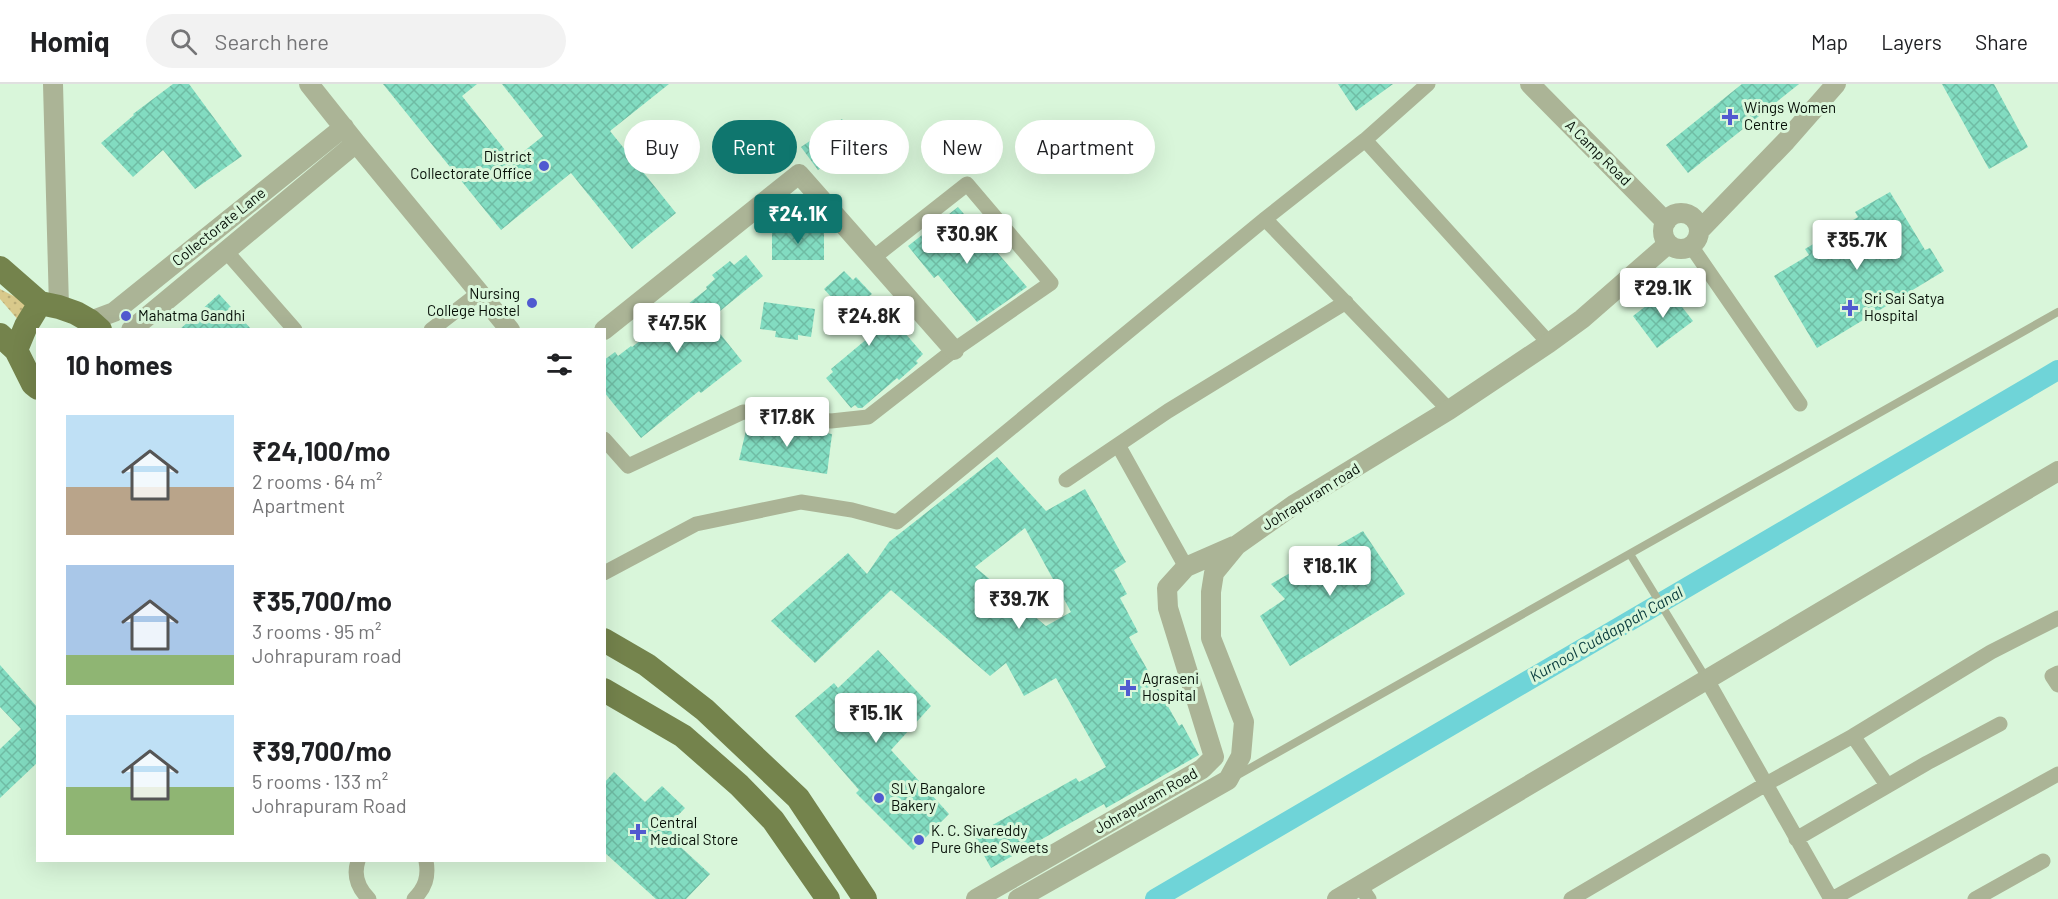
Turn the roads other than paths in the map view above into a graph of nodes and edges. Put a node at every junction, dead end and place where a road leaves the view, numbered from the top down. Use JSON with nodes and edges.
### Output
{"nodes":[{"id":1,"x":53,"y":84,"type":"edge"},
{"id":2,"x":309,"y":84,"type":"edge"},
{"id":3,"x":1428,"y":84,"type":"edge"},
{"id":4,"x":1530,"y":84,"type":"edge"},
{"id":5,"x":1836,"y":84,"type":"edge"},
{"id":6,"x":350,"y":135,"type":"junction"},
{"id":7,"x":1365,"y":140,"type":"junction"},
{"id":8,"x":1265,"y":219,"type":"junction"},
{"id":9,"x":1666,"y":222,"type":"junction"},
{"id":10,"x":211,"y":233,"type":"junction"},
{"id":11,"x":1695,"y":238,"type":"junction"},
{"id":12,"x":1668,"y":244,"type":"junction"},
{"id":13,"x":225,"y":250,"type":"junction"},
{"id":14,"x":873,"y":258,"type":"junction"},
{"id":15,"x":0,"y":268,"type":"edge"},
{"id":16,"x":479,"y":292,"type":"junction"},
{"id":17,"x":1346,"y":302,"type":"junction"},
{"id":18,"x":49,"y":305,"type":"junction"},
{"id":19,"x":2058,"y":312,"type":"edge"},
{"id":20,"x":95,"y":325,"type":"edge"},
{"id":21,"x":133,"y":328,"type":"edge"},
{"id":22,"x":293,"y":328,"type":"edge"},
{"id":23,"x":434,"y":328,"type":"edge"},
{"id":24,"x":508,"y":328,"type":"edge"},
{"id":25,"x":606,"y":328,"type":"edge"},
{"id":26,"x":8,"y":343,"type":"edge"},
{"id":27,"x":1549,"y":343,"type":"junction"},
{"id":28,"x":954,"y":350,"type":"junction"},
{"id":29,"x":36,"y":386,"type":"edge"},
{"id":30,"x":1800,"y":404,"type":"dead end"},
{"id":31,"x":1449,"y":410,"type":"junction"},
{"id":32,"x":606,"y":441,"type":"edge"},
{"id":33,"x":1118,"y":446,"type":"junction"},
{"id":34,"x":2058,"y":471,"type":"edge"},
{"id":35,"x":1066,"y":480,"type":"dead end"},
{"id":36,"x":1237,"y":545,"type":"junction"},
{"id":37,"x":1630,"y":554,"type":"junction"},
{"id":38,"x":1186,"y":567,"type":"junction"},
{"id":39,"x":606,"y":572,"type":"edge"},
{"id":40,"x":2058,"y":618,"type":"edge"},
{"id":41,"x":606,"y":641,"type":"edge"},
{"id":42,"x":2058,"y":673,"type":"edge"},
{"id":43,"x":1707,"y":680,"type":"junction"},
{"id":44,"x":2058,"y":685,"type":"edge"},
{"id":45,"x":606,"y":691,"type":"edge"},
{"id":46,"x":2001,"y":724,"type":"dead end"},
{"id":47,"x":1853,"y":736,"type":"junction"},
{"id":48,"x":2058,"y":774,"type":"edge"},
{"id":49,"x":1228,"y":780,"type":"junction"},
{"id":50,"x":1766,"y":784,"type":"junction"},
{"id":51,"x":1887,"y":785,"type":"junction"},
{"id":52,"x":1796,"y":839,"type":"junction"},
{"id":53,"x":2043,"y":861,"type":"dead end"},
{"id":54,"x":358,"y":862,"type":"edge"},
{"id":55,"x":426,"y":862,"type":"edge"},
{"id":56,"x":1365,"y":892,"type":"edge"},
{"id":57,"x":367,"y":899,"type":"edge"},
{"id":58,"x":414,"y":899,"type":"edge"},
{"id":59,"x":828,"y":899,"type":"edge"},
{"id":60,"x":865,"y":899,"type":"edge"},
{"id":61,"x":976,"y":899,"type":"edge"},
{"id":62,"x":1018,"y":899,"type":"edge"},
{"id":63,"x":1337,"y":899,"type":"edge"},
{"id":64,"x":1571,"y":899,"type":"edge"},
{"id":65,"x":1832,"y":899,"type":"edge"},
{"id":66,"x":1975,"y":899,"type":"edge"}],
"edges":[{"from":1,"to":18,"type":"street"},
{"from":2,"to":6,"type":"street"},
{"from":3,"to":7,"type":"street"},
{"from":4,"to":9,"type":"street","name":"A Camp Road"},
{"from":5,"to":11,"type":"street"},
{"from":6,"to":10,"type":"street","name":"Collectorate Lane"},
{"from":6,"to":13,"type":"street","name":"Collectorate Lane"},
{"from":6,"to":16,"type":"street"},
{"from":7,"to":8,"type":"street"},
{"from":7,"to":27,"type":"street"},
{"from":8,"to":17,"type":"street"},
{"from":8,"to":39,"type":"street"},
{"from":9,"to":11,"type":"street"},
{"from":9,"to":12,"type":"street"},
{"from":10,"to":13,"type":"street"},
{"from":10,"to":20,"type":"street","name":"Collectorate Lane"},
{"from":11,"to":12,"type":"street"},
{"from":11,"to":30,"type":"street"},
{"from":12,"to":27,"type":"street","name":"Johrapuram road"},
{"from":13,"to":21,"type":"street","name":"Collectorate Lane"},
{"from":13,"to":22,"type":"street"},
{"from":14,"to":25,"type":"street"},
{"from":14,"to":28,"type":"street"},
{"from":14,"to":28,"type":"street"},
{"from":15,"to":18,"type":"main road"},
{"from":16,"to":23,"type":"street"},
{"from":16,"to":24,"type":"street"},
{"from":17,"to":31,"type":"street"},
{"from":17,"to":33,"type":"street"},
{"from":18,"to":20,"type":"main road"},
{"from":18,"to":26,"type":"main road"},
{"from":19,"to":37,"type":"lane"},
{"from":26,"to":29,"type":"main road"},
{"from":27,"to":31,"type":"street","name":"Johrapuram road"},
{"from":28,"to":32,"type":"street"},
{"from":31,"to":36,"type":"street","name":"Johrapuram road"},
{"from":33,"to":35,"type":"street"},
{"from":33,"to":38,"type":"street"},
{"from":34,"to":43,"type":"street"},
{"from":36,"to":38,"type":"street","name":"Johrapuram Road"},
{"from":36,"to":49,"type":"street","name":"Johrapuram road"},
{"from":37,"to":43,"type":"lane"},
{"from":37,"to":49,"type":"lane"},
{"from":38,"to":61,"type":"street","name":"Johrapuram Road"},
{"from":40,"to":47,"type":"street"},
{"from":41,"to":60,"type":"main road"},
{"from":42,"to":44,"type":"street"},
{"from":43,"to":50,"type":"street"},
{"from":43,"to":56,"type":"street"},
{"from":45,"to":59,"type":"main road"},
{"from":46,"to":51,"type":"street"},
{"from":47,"to":50,"type":"street"},
{"from":47,"to":51,"type":"street"},
{"from":48,"to":65,"type":"street"},
{"from":49,"to":62,"type":"street","name":"Johrapuram road"},
{"from":50,"to":52,"type":"street"},
{"from":50,"to":64,"type":"street"},
{"from":51,"to":52,"type":"street"},
{"from":52,"to":65,"type":"street"},
{"from":53,"to":66,"type":"street"},
{"from":54,"to":57,"type":"street"},
{"from":55,"to":58,"type":"street"},
{"from":56,"to":63,"type":"street"}]}
